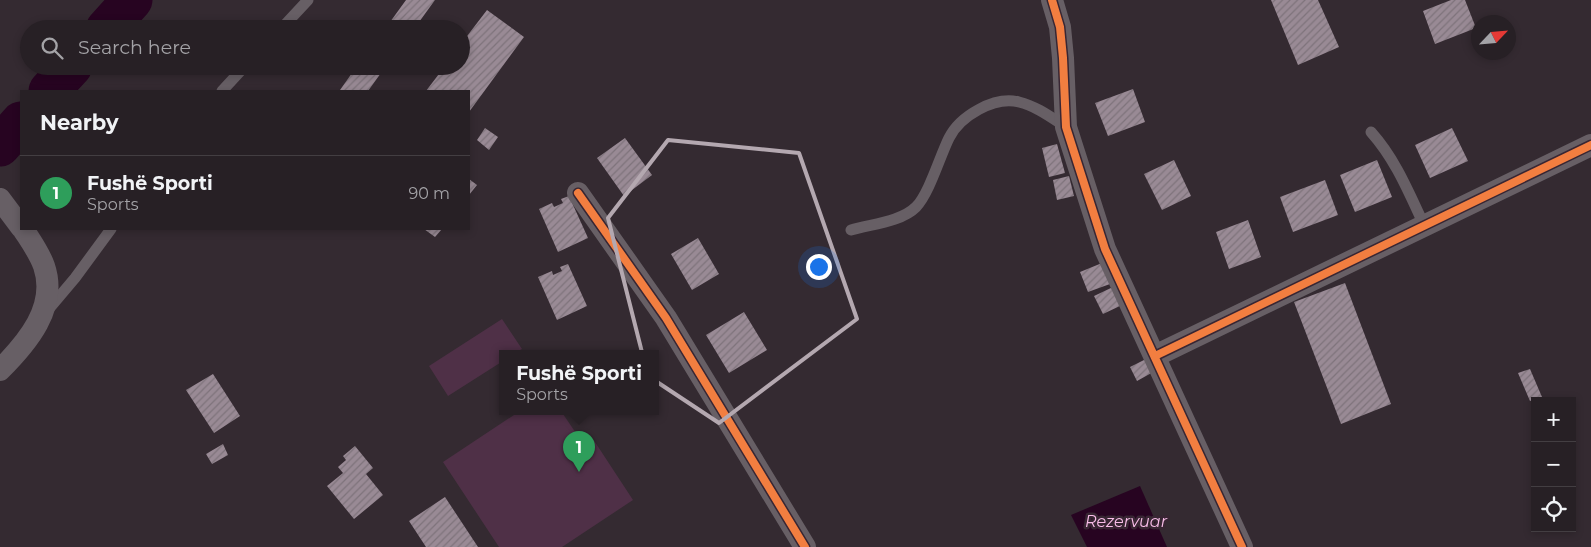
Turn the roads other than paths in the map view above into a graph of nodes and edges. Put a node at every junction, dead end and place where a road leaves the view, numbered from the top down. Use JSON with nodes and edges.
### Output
{"nodes":[{"id":1,"x":308,"y":0,"type":"edge"},
{"id":2,"x":1052,"y":0,"type":"edge"},
{"id":3,"x":289,"y":20,"type":"edge"},
{"id":4,"x":237,"y":75,"type":"edge"},
{"id":5,"x":223,"y":90,"type":"edge"},
{"id":6,"x":1066,"y":127,"type":"junction"},
{"id":7,"x":1371,"y":132,"type":"dead end"},
{"id":8,"x":1591,"y":144,"type":"edge"},
{"id":9,"x":578,"y":193,"type":"dead end"},
{"id":10,"x":0,"y":199,"type":"edge"},
{"id":11,"x":20,"y":225,"type":"edge"},
{"id":12,"x":1425,"y":227,"type":"junction"},
{"id":13,"x":23,"y":230,"type":"edge"},
{"id":14,"x":110,"y":230,"type":"edge"},
{"id":15,"x":851,"y":230,"type":"dead end"},
{"id":16,"x":42,"y":317,"type":"junction"},
{"id":17,"x":1155,"y":356,"type":"junction"},
{"id":18,"x":0,"y":370,"type":"edge"},
{"id":19,"x":805,"y":547,"type":"edge"},
{"id":20,"x":1242,"y":547,"type":"edge"}],
"edges":[{"from":1,"to":3,"type":"lane"},
{"from":2,"to":6,"type":"street"},
{"from":4,"to":5,"type":"lane"},
{"from":6,"to":15,"type":"lane"},
{"from":6,"to":17,"type":"street"},
{"from":7,"to":12,"type":"lane"},
{"from":8,"to":12,"type":"street"},
{"from":9,"to":19,"type":"street"},
{"from":10,"to":11,"type":"street"},
{"from":12,"to":17,"type":"street"},
{"from":13,"to":16,"type":"street"},
{"from":14,"to":16,"type":"lane"},
{"from":16,"to":18,"type":"street"},
{"from":17,"to":20,"type":"street"}]}
